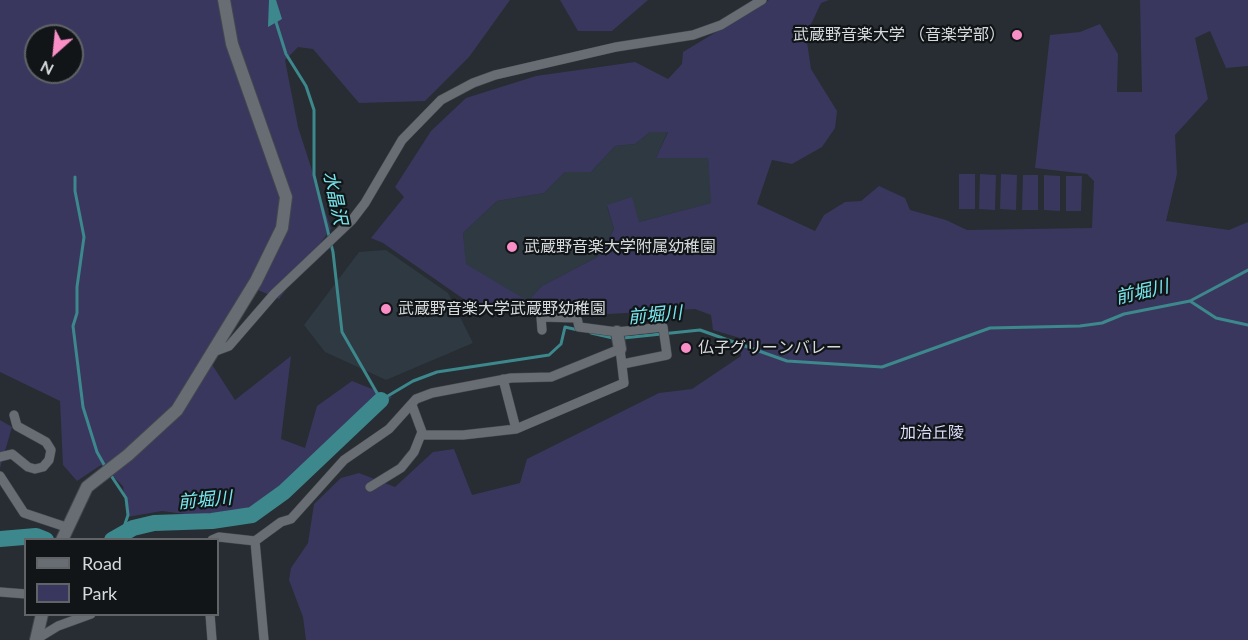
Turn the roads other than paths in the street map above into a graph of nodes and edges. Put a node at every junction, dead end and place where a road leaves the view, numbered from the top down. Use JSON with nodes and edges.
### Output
{"nodes":[{"id":1,"x":225,"y":0,"type":"edge"},
{"id":2,"x":762,"y":0,"type":"edge"},
{"id":3,"x":542,"y":330,"type":"dead end"},
{"id":4,"x":618,"y":340,"type":"junction"},
{"id":5,"x":213,"y":352,"type":"junction"},
{"id":6,"x":622,"y":364,"type":"junction"},
{"id":7,"x":503,"y":379,"type":"junction"},
{"id":8,"x":412,"y":405,"type":"junction"},
{"id":9,"x":14,"y":415,"type":"dead end"},
{"id":10,"x":516,"y":429,"type":"junction"},
{"id":11,"x":422,"y":435,"type":"junction"},
{"id":12,"x":0,"y":457,"type":"edge"},
{"id":13,"x":0,"y":476,"type":"edge"},
{"id":14,"x":370,"y":487,"type":"dead end"},
{"id":15,"x":64,"y":532,"type":"edge"},
{"id":16,"x":217,"y":538,"type":"edge"},
{"id":17,"x":255,"y":541,"type":"junction"},
{"id":18,"x":0,"y":592,"type":"edge"},
{"id":19,"x":24,"y":594,"type":"edge"},
{"id":20,"x":42,"y":616,"type":"edge"},
{"id":21,"x":88,"y":616,"type":"edge"},
{"id":22,"x":210,"y":616,"type":"edge"},
{"id":23,"x":36,"y":640,"type":"edge"},
{"id":24,"x":212,"y":640,"type":"edge"},
{"id":25,"x":264,"y":640,"type":"edge"}],
"edges":[{"from":1,"to":5,"type":"street"},
{"from":2,"to":5,"type":"street"},
{"from":3,"to":4,"type":"street"},
{"from":4,"to":6,"type":"street"},
{"from":4,"to":6,"type":"street"},
{"from":4,"to":7,"type":"street"},
{"from":5,"to":15,"type":"street"},
{"from":6,"to":10,"type":"street"},
{"from":7,"to":8,"type":"street"},
{"from":7,"to":10,"type":"street"},
{"from":8,"to":11,"type":"street"},
{"from":8,"to":17,"type":"street"},
{"from":9,"to":12,"type":"street"},
{"from":10,"to":11,"type":"street"},
{"from":11,"to":14,"type":"street"},
{"from":13,"to":15,"type":"street"},
{"from":16,"to":17,"type":"street"},
{"from":17,"to":25,"type":"street"},
{"from":18,"to":19,"type":"street"},
{"from":20,"to":23,"type":"street"},
{"from":21,"to":23,"type":"street"},
{"from":22,"to":24,"type":"street"}]}
